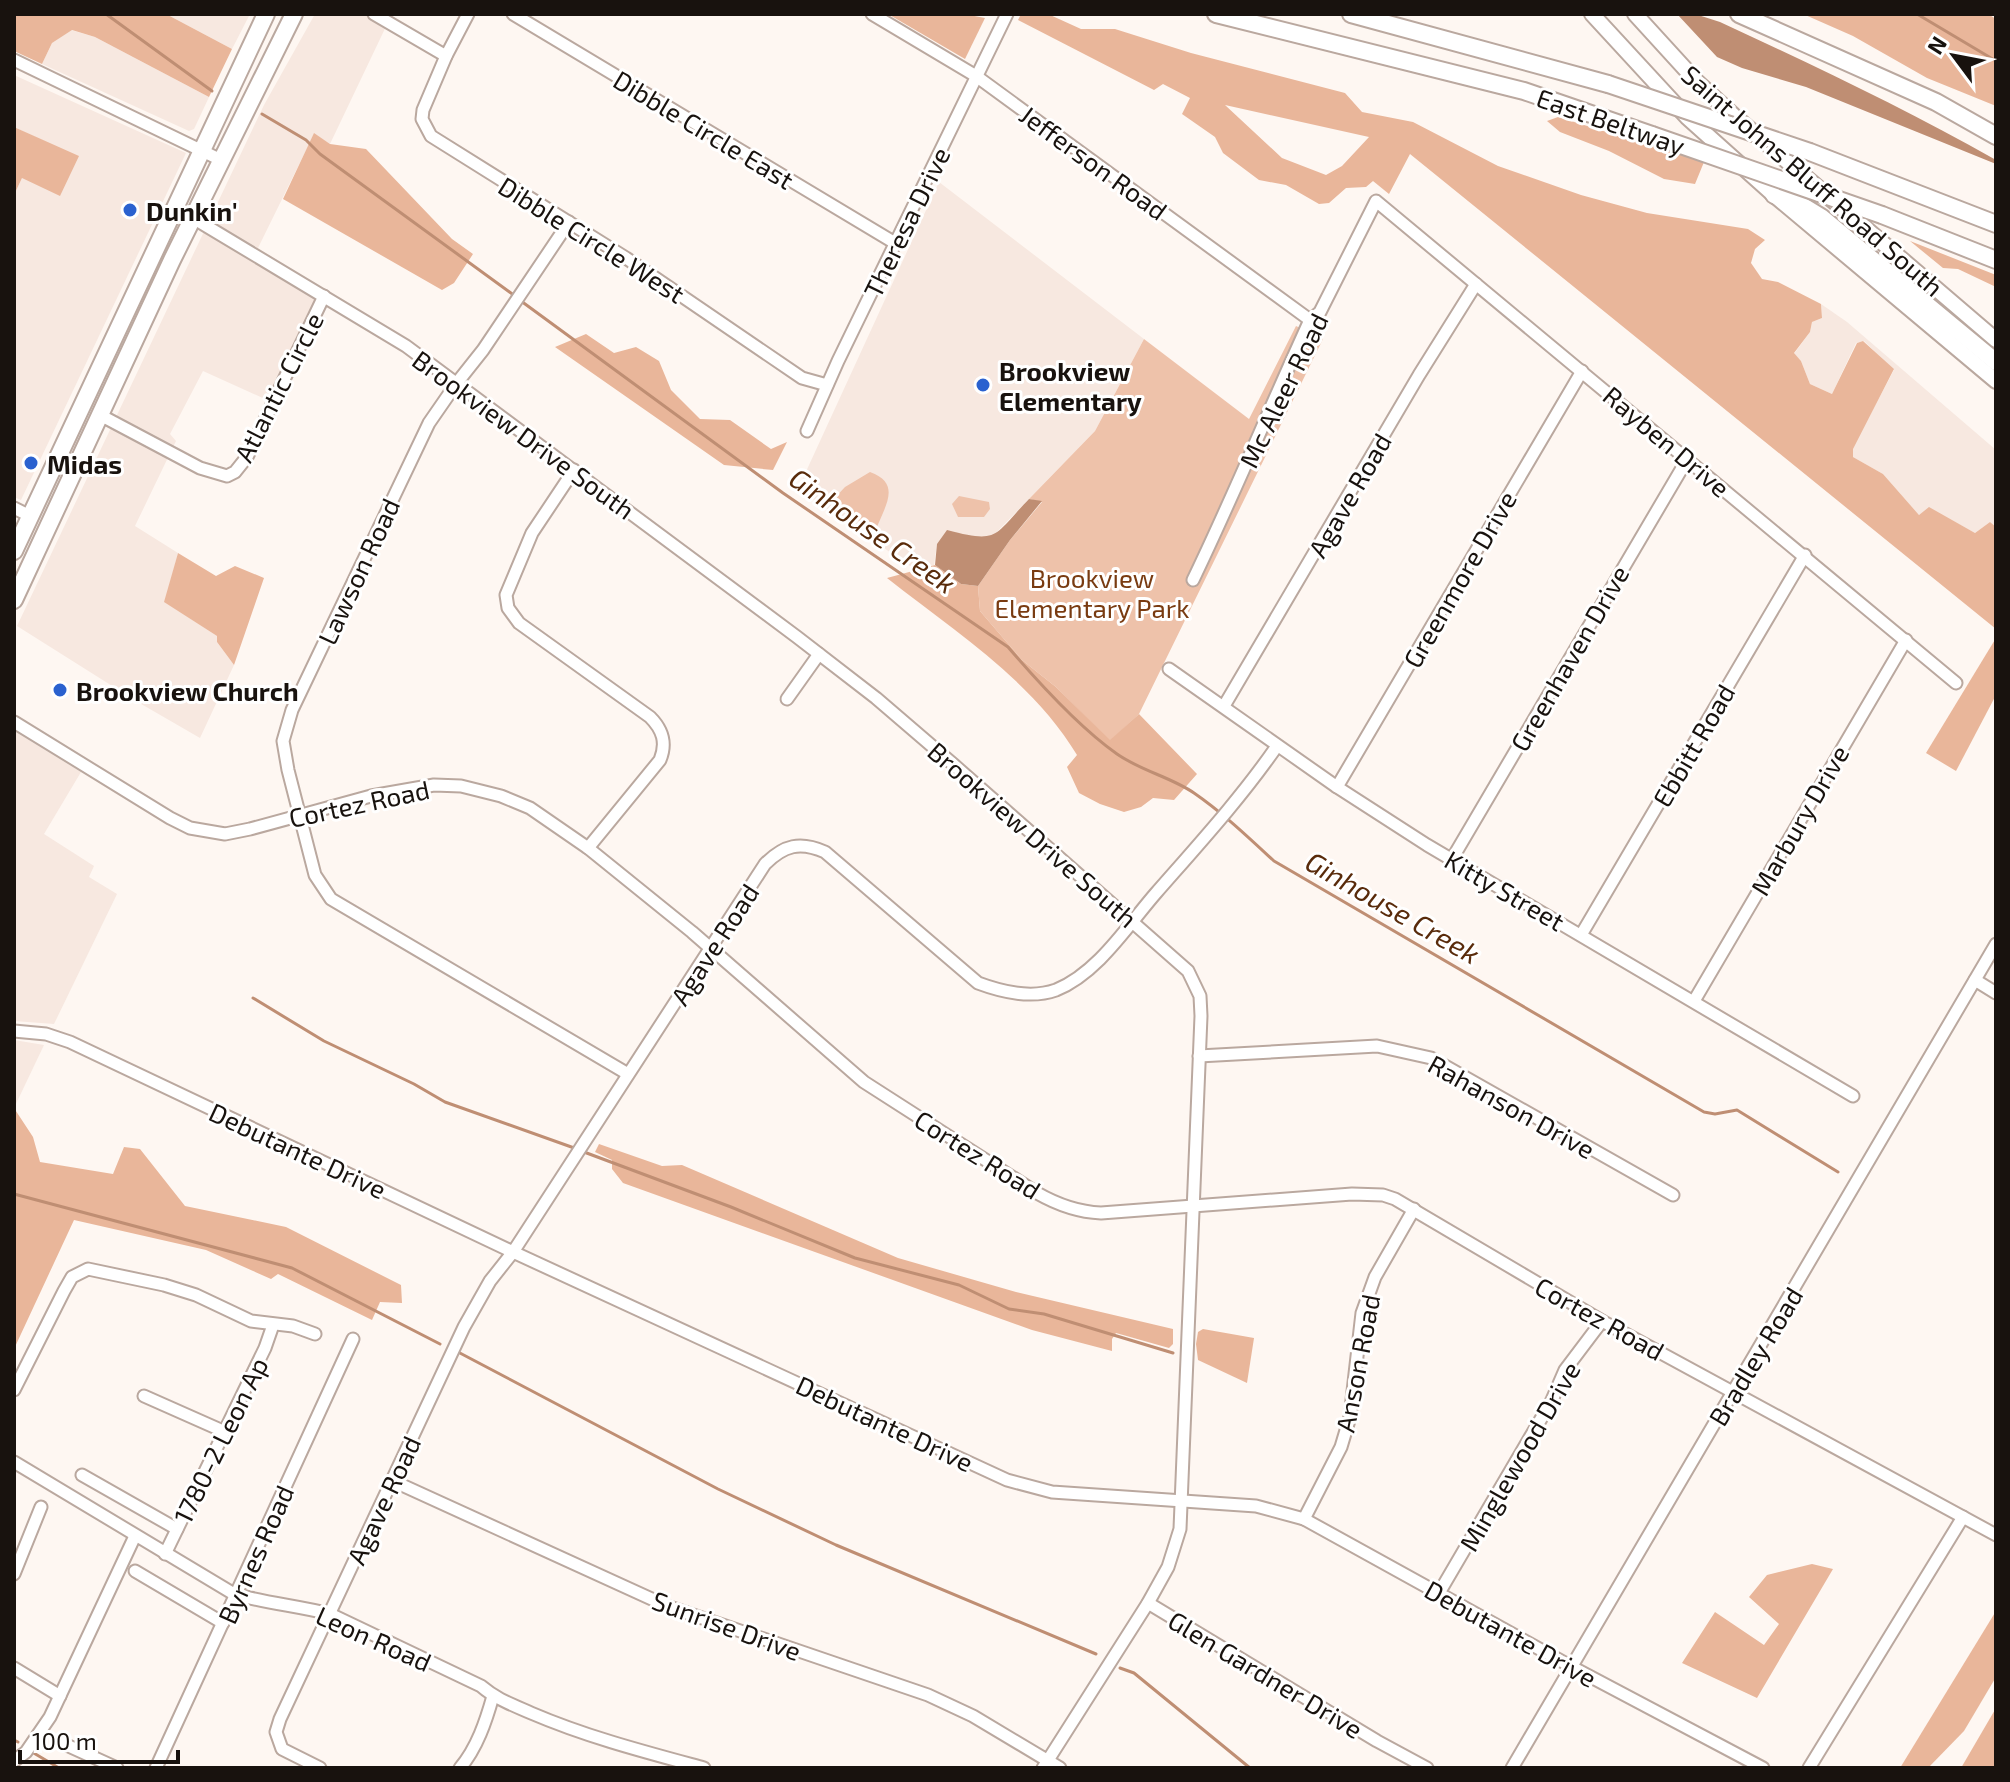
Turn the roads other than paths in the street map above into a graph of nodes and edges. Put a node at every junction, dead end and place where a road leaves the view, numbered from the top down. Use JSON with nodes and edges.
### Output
{"nodes":[{"id":1,"x":266,"y":14,"type":"edge"},
{"id":2,"x":294,"y":14,"type":"edge"},
{"id":3,"x":374,"y":14,"type":"edge"},
{"id":4,"x":468,"y":14,"type":"edge"},
{"id":5,"x":513,"y":14,"type":"edge"},
{"id":6,"x":872,"y":14,"type":"edge"},
{"id":7,"x":1007,"y":14,"type":"edge"},
{"id":8,"x":1216,"y":14,"type":"edge"},
{"id":9,"x":1351,"y":14,"type":"edge"},
{"id":10,"x":1592,"y":14,"type":"edge"},
{"id":11,"x":1635,"y":14,"type":"edge"},
{"id":12,"x":1739,"y":14,"type":"edge"},
{"id":13,"x":446,"y":56,"type":"junction"},
{"id":14,"x":15,"y":63,"type":"edge"},
{"id":15,"x":976,"y":76,"type":"junction"},
{"id":16,"x":1996,"y":136,"type":"edge"},
{"id":17,"x":202,"y":150,"type":"junction"},
{"id":18,"x":221,"y":160,"type":"junction"},
{"id":19,"x":1774,"y":195,"type":"junction"},
{"id":20,"x":1376,"y":201,"type":"joint"},
{"id":21,"x":193,"y":218,"type":"junction"},
{"id":22,"x":569,"y":222,"type":"junction"},
{"id":23,"x":1996,"y":224,"type":"edge"},
{"id":24,"x":895,"y":243,"type":"junction"},
{"id":25,"x":1996,"y":260,"type":"edge"},
{"id":26,"x":1476,"y":284,"type":"junction"},
{"id":27,"x":324,"y":296,"type":"junction"},
{"id":28,"x":1310,"y":320,"type":"junction"},
{"id":29,"x":1996,"y":340,"type":"edge"},
{"id":30,"x":1996,"y":362,"type":"edge"},
{"id":31,"x":1582,"y":371,"type":"junction"},
{"id":32,"x":95,"y":378,"type":"junction"},
{"id":33,"x":1996,"y":381,"type":"edge"},
{"id":34,"x":456,"y":384,"type":"junction"},
{"id":35,"x":827,"y":385,"type":"junction"},
{"id":36,"x":100,"y":415,"type":"junction"},
{"id":37,"x":807,"y":431,"type":"dead end"},
{"id":38,"x":1688,"y":458,"type":"junction"},
{"id":39,"x":574,"y":470,"type":"junction"},
{"id":40,"x":14,"y":508,"type":"edge"},
{"id":41,"x":30,"y":516,"type":"junction"},
{"id":42,"x":14,"y":551,"type":"edge"},
{"id":43,"x":1805,"y":555,"type":"junction"},
{"id":44,"x":1193,"y":580,"type":"dead end"},
{"id":45,"x":14,"y":600,"type":"edge"},
{"id":46,"x":1906,"y":640,"type":"junction"},
{"id":47,"x":819,"y":654,"type":"junction"},
{"id":48,"x":1169,"y":669,"type":"dead end"},
{"id":49,"x":1956,"y":683,"type":"dead end"},
{"id":50,"x":787,"y":699,"type":"dead end"},
{"id":51,"x":1224,"y":706,"type":"junction"},
{"id":52,"x":14,"y":722,"type":"edge"},
{"id":53,"x":1277,"y":746,"type":"junction"},
{"id":54,"x":1337,"y":787,"type":"junction"},
{"id":55,"x":300,"y":815,"type":"junction"},
{"id":56,"x":588,"y":848,"type":"junction"},
{"id":57,"x":1452,"y":859,"type":"junction"},
{"id":58,"x":1132,"y":920,"type":"junction"},
{"id":59,"x":1581,"y":935,"type":"junction"},
{"id":60,"x":1996,"y":944,"type":"edge"},
{"id":61,"x":711,"y":951,"type":"junction"},
{"id":62,"x":1975,"y":980,"type":"junction"},
{"id":63,"x":1996,"y":993,"type":"edge"},
{"id":64,"x":1694,"y":1001,"type":"junction"},
{"id":65,"x":14,"y":1031,"type":"edge"},
{"id":66,"x":1199,"y":1056,"type":"junction"},
{"id":67,"x":628,"y":1074,"type":"junction"},
{"id":68,"x":1853,"y":1096,"type":"dead end"},
{"id":69,"x":1673,"y":1195,"type":"dead end"},
{"id":70,"x":1194,"y":1207,"type":"junction"},
{"id":71,"x":1414,"y":1209,"type":"junction"},
{"id":72,"x":513,"y":1252,"type":"junction"},
{"id":73,"x":1602,"y":1321,"type":"junction"},
{"id":74,"x":273,"y":1325,"type":"junction"},
{"id":75,"x":315,"y":1334,"type":"dead end"},
{"id":76,"x":353,"y":1339,"type":"dead end"},
{"id":77,"x":14,"y":1390,"type":"edge"},
{"id":78,"x":1734,"y":1392,"type":"junction"},
{"id":79,"x":144,"y":1396,"type":"dead end"},
{"id":80,"x":223,"y":1431,"type":"junction"},
{"id":81,"x":14,"y":1462,"type":"edge"},
{"id":82,"x":82,"y":1475,"type":"dead end"},
{"id":83,"x":393,"y":1481,"type":"junction"},
{"id":84,"x":1179,"y":1501,"type":"junction"},
{"id":85,"x":41,"y":1507,"type":"dead end"},
{"id":86,"x":1963,"y":1517,"type":"junction"},
{"id":87,"x":1304,"y":1519,"type":"junction"},
{"id":88,"x":177,"y":1529,"type":"junction"},
{"id":89,"x":1996,"y":1535,"type":"edge"},
{"id":90,"x":135,"y":1536,"type":"junction"},
{"id":91,"x":165,"y":1554,"type":"junction"},
{"id":92,"x":135,"y":1571,"type":"dead end"},
{"id":93,"x":14,"y":1574,"type":"edge"},
{"id":94,"x":1439,"y":1593,"type":"junction"},
{"id":95,"x":234,"y":1594,"type":"junction"},
{"id":96,"x":1148,"y":1603,"type":"junction"},
{"id":97,"x":330,"y":1614,"type":"junction"},
{"id":98,"x":223,"y":1623,"type":"junction"},
{"id":99,"x":1572,"y":1667,"type":"junction"},
{"id":100,"x":14,"y":1668,"type":"edge"},
{"id":101,"x":60,"y":1696,"type":"junction"},
{"id":102,"x":493,"y":1696,"type":"junction"},
{"id":103,"x":62,"y":1743,"type":"dead end"},
{"id":104,"x":14,"y":1761,"type":"edge"},
{"id":105,"x":1046,"y":1764,"type":"edge"},
{"id":106,"x":117,"y":1768,"type":"edge"},
{"id":107,"x":156,"y":1768,"type":"edge"},
{"id":108,"x":320,"y":1768,"type":"edge"},
{"id":109,"x":460,"y":1768,"type":"edge"},
{"id":110,"x":704,"y":1768,"type":"edge"},
{"id":111,"x":1060,"y":1768,"type":"edge"},
{"id":112,"x":1427,"y":1768,"type":"edge"},
{"id":113,"x":1512,"y":1768,"type":"edge"},
{"id":114,"x":1763,"y":1768,"type":"edge"},
{"id":115,"x":1809,"y":1768,"type":"edge"}],
"edges":[{"from":1,"to":17,"type":"highway"},
{"from":2,"to":18,"type":"highway"},
{"from":3,"to":13,"type":"street"},
{"from":4,"to":13,"type":"street"},
{"from":5,"to":24,"type":"street","name":"Dibble Circle East"},
{"from":6,"to":15,"type":"street","name":"Jefferson Road"},
{"from":7,"to":15,"type":"street","name":"Theresa Drive"},
{"from":8,"to":25,"type":"highway","name":"East Beltway","bridge":true},
{"from":9,"to":23,"type":"highway","name":"East Beltway","bridge":true},
{"from":10,"to":19,"type":"main road","name":"Saint Johns Bluff Road South"},
{"from":11,"to":29,"type":"main road","name":"Saint Johns Bluff Road South"},
{"from":12,"to":16,"type":"highway"},
{"from":13,"to":22,"type":"street","name":"Dibble Circle West"},
{"from":14,"to":17,"type":"street"},
{"from":15,"to":24,"type":"street","name":"Theresa Drive"},
{"from":15,"to":28,"type":"street","name":"Jefferson Road"},
{"from":17,"to":18,"type":"street"},
{"from":17,"to":32,"type":"highway"},
{"from":18,"to":21,"type":"highway"},
{"from":19,"to":30,"type":"highway"},
{"from":19,"to":33,"type":"main road","name":"Saint Johns Bluff Road South"},
{"from":20,"to":26,"type":"street","name":"Rayben Drive"},
{"from":20,"to":28,"type":"street","name":"Mc Aleer Road"},
{"from":21,"to":27,"type":"street","name":"Brookview Drive South"},
{"from":21,"to":36,"type":"highway"},
{"from":22,"to":34,"type":"street","name":"Lawson Road"},
{"from":22,"to":35,"type":"street","name":"Dibble Circle West"},
{"from":24,"to":35,"type":"street","name":"Theresa Drive"},
{"from":26,"to":31,"type":"street","name":"Rayben Drive"},
{"from":26,"to":51,"type":"street","name":"Agave Road"},
{"from":27,"to":34,"type":"street","name":"Brookview Drive South"},
{"from":27,"to":36,"type":"street","name":"Atlantic Circle"},
{"from":28,"to":44,"type":"street","name":"Mc Aleer Road"},
{"from":31,"to":38,"type":"street","name":"Rayben Drive"},
{"from":31,"to":54,"type":"street","name":"Greenmore Drive"},
{"from":32,"to":36,"type":"highway"},
{"from":32,"to":41,"type":"highway"},
{"from":34,"to":39,"type":"street","name":"Brookview Drive South"},
{"from":34,"to":55,"type":"street","name":"Lawson Road"},
{"from":35,"to":37,"type":"street","name":"Theresa Drive"},
{"from":36,"to":45,"type":"highway"},
{"from":38,"to":43,"type":"street","name":"Rayben Drive"},
{"from":38,"to":57,"type":"street","name":"Greenhaven Drive"},
{"from":39,"to":47,"type":"street","name":"Brookview Drive South"},
{"from":39,"to":56,"type":"street"},
{"from":40,"to":41,"type":"street"},
{"from":41,"to":42,"type":"highway"},
{"from":43,"to":46,"type":"street","name":"Rayben Drive"},
{"from":43,"to":59,"type":"street","name":"Ebbitt Road"},
{"from":46,"to":49,"type":"street","name":"Rayben Drive"},
{"from":46,"to":64,"type":"street","name":"Marbury Drive"},
{"from":47,"to":50,"type":"street"},
{"from":47,"to":58,"type":"street","name":"Brookview Drive South"},
{"from":48,"to":51,"type":"street","name":"Kitty Street"},
{"from":51,"to":53,"type":"street","name":"Kitty Street"},
{"from":52,"to":55,"type":"street","name":"Cortez Road"},
{"from":53,"to":54,"type":"street","name":"Kitty Street"},
{"from":53,"to":58,"type":"street","name":"Agave Road"},
{"from":54,"to":57,"type":"street","name":"Kitty Street"},
{"from":55,"to":56,"type":"street","name":"Cortez Road"},
{"from":55,"to":67,"type":"street","name":"Lawson Road"},
{"from":56,"to":61,"type":"street","name":"Cortez Road"},
{"from":57,"to":59,"type":"street","name":"Kitty Street"},
{"from":58,"to":61,"type":"street","name":"Agave Road"},
{"from":58,"to":66,"type":"street","name":"Brookview Drive South"},
{"from":59,"to":64,"type":"street","name":"Kitty Street"},
{"from":60,"to":62,"type":"street","name":"Bradley Road"},
{"from":61,"to":67,"type":"street","name":"Agave Road"},
{"from":61,"to":70,"type":"street","name":"Cortez Road"},
{"from":62,"to":63,"type":"street"},
{"from":62,"to":78,"type":"street","name":"Bradley Road"},
{"from":64,"to":68,"type":"street","name":"Kitty Street"},
{"from":65,"to":72,"type":"street","name":"Debutante Drive"},
{"from":66,"to":69,"type":"street","name":"Rahanson Drive"},
{"from":66,"to":70,"type":"street","name":"Brookview Drive South"},
{"from":67,"to":72,"type":"street","name":"Agave Road"},
{"from":70,"to":71,"type":"street","name":"Cortez Road"},
{"from":70,"to":84,"type":"street","name":"Brookview Drive South"},
{"from":71,"to":73,"type":"street","name":"Cortez Road"},
{"from":71,"to":87,"type":"street","name":"Anson Road"},
{"from":72,"to":83,"type":"street","name":"Agave Road"},
{"from":72,"to":84,"type":"street","name":"Debutante Drive"},
{"from":73,"to":78,"type":"street","name":"Cortez Road"},
{"from":73,"to":94,"type":"street","name":"Minglewood Drive"},
{"from":74,"to":75,"type":"street"},
{"from":74,"to":77,"type":"street"},
{"from":74,"to":80,"type":"street","name":"1780-2 Leon Ap"},
{"from":76,"to":95,"type":"street","name":"Byrnes Road"},
{"from":78,"to":86,"type":"street","name":"Cortez Road"},
{"from":78,"to":99,"type":"street","name":"Bradley Road"},
{"from":79,"to":80,"type":"street"},
{"from":80,"to":88,"type":"street","name":"1780-2 Leon Ap"},
{"from":81,"to":90,"type":"street","name":"Leon Road"},
{"from":82,"to":88,"type":"street"},
{"from":83,"to":97,"type":"street","name":"Agave Road"},
{"from":83,"to":105,"type":"street","name":"Sunrise Drive"},
{"from":84,"to":87,"type":"street","name":"Debutante Drive"},
{"from":84,"to":96,"type":"street","name":"Brookview Drive South"},
{"from":85,"to":93,"type":"street"},
{"from":86,"to":89,"type":"street","name":"Cortez Road"},
{"from":86,"to":115,"type":"street"},
{"from":87,"to":94,"type":"street","name":"Debutante Drive"},
{"from":88,"to":91,"type":"street","name":"1780-2 Leon Ap"},
{"from":90,"to":91,"type":"street","name":"Leon Road"},
{"from":90,"to":101,"type":"street"},
{"from":91,"to":95,"type":"street","name":"Leon Road"},
{"from":92,"to":98,"type":"street"},
{"from":94,"to":99,"type":"street","name":"Debutante Drive"},
{"from":95,"to":97,"type":"street","name":"Leon Road"},
{"from":95,"to":98,"type":"street","name":"Byrnes Road"},
{"from":96,"to":105,"type":"street","name":"Brookview Drive South"},
{"from":96,"to":112,"type":"street","name":"Glen Gardner Drive"},
{"from":97,"to":102,"type":"street","name":"Leon Road"},
{"from":97,"to":108,"type":"street","name":"Agave Road"},
{"from":98,"to":107,"type":"street","name":"Byrnes Road"},
{"from":99,"to":113,"type":"street","name":"Bradley Road"},
{"from":99,"to":114,"type":"street","name":"Debutante Drive"},
{"from":100,"to":101,"type":"street"},
{"from":101,"to":104,"type":"street"},
{"from":102,"to":109,"type":"street"},
{"from":102,"to":110,"type":"street","name":"Leon Road"},
{"from":103,"to":106,"type":"street"},
{"from":105,"to":111,"type":"street","name":"Sunrise Drive"}]}
